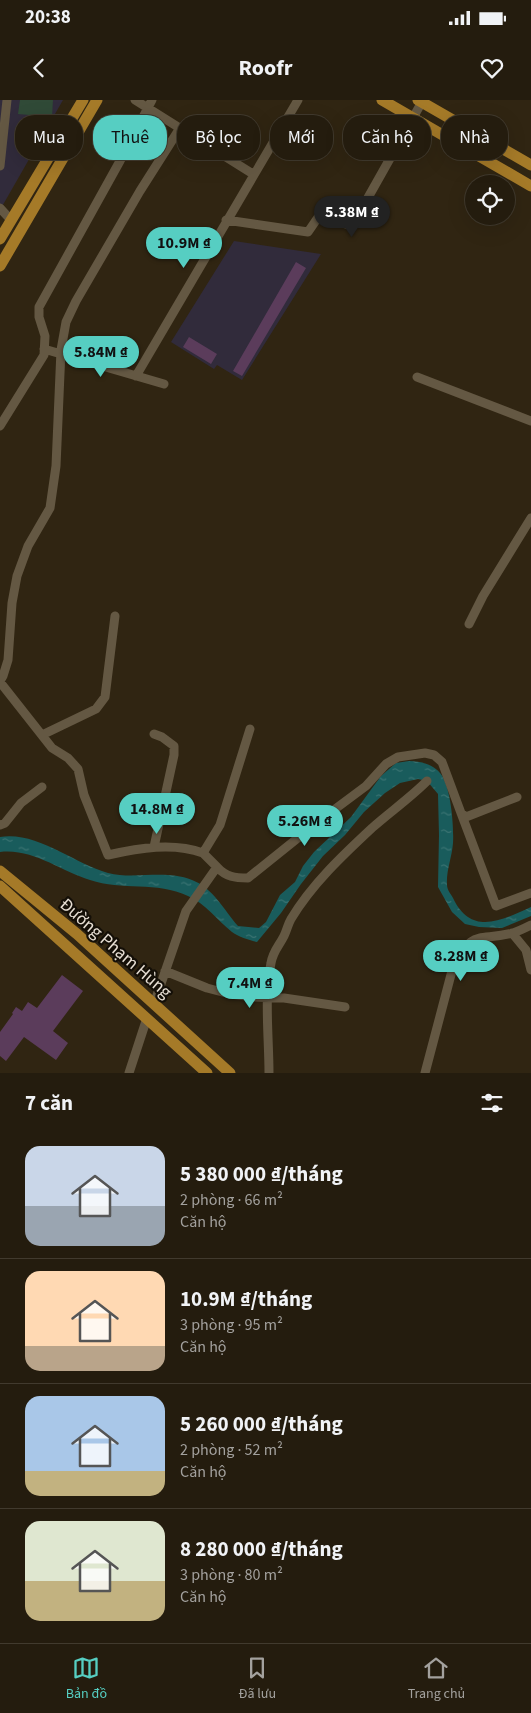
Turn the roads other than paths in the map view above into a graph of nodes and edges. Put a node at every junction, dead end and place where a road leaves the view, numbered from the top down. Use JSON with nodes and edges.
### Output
{"nodes":[{"id":1,"x":7,"y":100,"type":"edge"},
{"id":2,"x":83,"y":100,"type":"edge"},
{"id":3,"x":97,"y":100,"type":"edge"},
{"id":4,"x":135,"y":100,"type":"edge"},
{"id":5,"x":298,"y":100,"type":"edge"},
{"id":6,"x":382,"y":100,"type":"edge"},
{"id":7,"x":421,"y":101,"type":"edge"},
{"id":8,"x":150,"y":104,"type":"edge"},
{"id":9,"x":407,"y":115,"type":"edge"},
{"id":10,"x":414,"y":115,"type":"edge"},
{"id":11,"x":177,"y":126,"type":"edge"},
{"id":12,"x":431,"y":129,"type":"edge"},
{"id":13,"x":177,"y":133,"type":"edge"},
{"id":14,"x":231,"y":160,"type":"edge"},
{"id":15,"x":389,"y":160,"type":"edge"},
{"id":16,"x":531,"y":165,"type":"edge"},
{"id":17,"x":0,"y":166,"type":"edge"},
{"id":18,"x":253,"y":174,"type":"junction"},
{"id":19,"x":531,"y":186,"type":"edge"},
{"id":20,"x":0,"y":208,"type":"edge"},
{"id":21,"x":11,"y":220,"type":"junction"},
{"id":22,"x":226,"y":220,"type":"junction"},
{"id":23,"x":0,"y":239,"type":"edge"},
{"id":24,"x":2,"y":259,"type":"edge"},
{"id":25,"x":44,"y":349,"type":"junction"},
{"id":26,"x":61,"y":354,"type":"junction"},
{"id":27,"x":136,"y":376,"type":"junction"},
{"id":28,"x":417,"y":378,"type":"dead end"},
{"id":29,"x":164,"y":384,"type":"dead end"},
{"id":30,"x":531,"y":421,"type":"edge"},
{"id":31,"x":0,"y":426,"type":"edge"},
{"id":32,"x":531,"y":518,"type":"edge"},
{"id":33,"x":115,"y":616,"type":"dead end"},
{"id":34,"x":469,"y":624,"type":"dead end"},
{"id":35,"x":3,"y":667,"type":"edge"},
{"id":36,"x":0,"y":682,"type":"edge"},
{"id":37,"x":250,"y":729,"type":"dead end"},
{"id":38,"x":154,"y":734,"type":"dead end"},
{"id":39,"x":42,"y":735,"type":"junction"},
{"id":40,"x":427,"y":781,"type":"dead end"},
{"id":41,"x":42,"y":787,"type":"dead end"},
{"id":42,"x":517,"y":797,"type":"dead end"},
{"id":43,"x":462,"y":813,"type":"junction"},
{"id":44,"x":0,"y":825,"type":"edge"},
{"id":45,"x":154,"y":847,"type":"junction"},
{"id":46,"x":203,"y":853,"type":"junction"},
{"id":47,"x":217,"y":867,"type":"junction"},
{"id":48,"x":0,"y":871,"type":"edge"},
{"id":49,"x":0,"y":886,"type":"edge"},
{"id":50,"x":531,"y":893,"type":"edge"},
{"id":51,"x":28,"y":903,"type":"junction"},
{"id":52,"x":531,"y":925,"type":"edge"},
{"id":53,"x":512,"y":933,"type":"junction"},
{"id":54,"x":531,"y":970,"type":"edge"},
{"id":55,"x":166,"y":971,"type":"junction"},
{"id":56,"x":268,"y":997,"type":"junction"},
{"id":57,"x":154,"y":1004,"type":"junction"},
{"id":58,"x":345,"y":1007,"type":"dead end"},
{"id":59,"x":147,"y":1018,"type":"junction"},
{"id":60,"x":129,"y":1073,"type":"edge"},
{"id":61,"x":207,"y":1073,"type":"edge"},
{"id":62,"x":230,"y":1073,"type":"edge"},
{"id":63,"x":269,"y":1073,"type":"edge"},
{"id":64,"x":425,"y":1073,"type":"edge"}],
"edges":[{"from":1,"to":17,"type":"street"},
{"from":2,"to":21,"type":"main road"},
{"from":3,"to":24,"type":"main road"},
{"from":4,"to":8,"type":"street"},
{"from":5,"to":18,"type":"street"},
{"from":6,"to":9,"type":"main road"},
{"from":7,"to":10,"type":"street"},
{"from":7,"to":16,"type":"main road"},
{"from":8,"to":11,"type":"street"},
{"from":8,"to":25,"type":"street"},
{"from":12,"to":19,"type":"main road"},
{"from":13,"to":26,"type":"street"},
{"from":14,"to":18,"type":"street"},
{"from":15,"to":22,"type":"street"},
{"from":18,"to":22,"type":"street"},
{"from":20,"to":21,"type":"street"},
{"from":21,"to":23,"type":"main road"},
{"from":22,"to":27,"type":"street"},
{"from":25,"to":26,"type":"street"},
{"from":25,"to":31,"type":"street"},
{"from":26,"to":27,"type":"street"},
{"from":26,"to":35,"type":"street"},
{"from":27,"to":29,"type":"street"},
{"from":28,"to":30,"type":"street"},
{"from":32,"to":34,"type":"street"},
{"from":33,"to":39,"type":"street"},
{"from":35,"to":36,"type":"street"},
{"from":36,"to":39,"type":"street"},
{"from":37,"to":46,"type":"street"},
{"from":38,"to":45,"type":"street"},
{"from":39,"to":45,"type":"street"},
{"from":40,"to":56,"type":"street"},
{"from":41,"to":44,"type":"street"},
{"from":42,"to":43,"type":"street"},
{"from":43,"to":47,"type":"street"},
{"from":43,"to":50,"type":"street"},
{"from":45,"to":46,"type":"street"},
{"from":46,"to":47,"type":"street"},
{"from":47,"to":55,"type":"street"},
{"from":48,"to":51,"type":"main road","name":"Đường Phạm Hùng"},
{"from":49,"to":51,"type":"main road","name":"Đường Phạm Hùng"},
{"from":51,"to":57,"type":"main road","name":"Đường Phạm Hùng"},
{"from":51,"to":59,"type":"main road","name":"Đường Phạm Hùng"},
{"from":52,"to":53,"type":"street"},
{"from":53,"to":54,"type":"street"},
{"from":53,"to":64,"type":"street"},
{"from":55,"to":56,"type":"street"},
{"from":55,"to":57,"type":"street"},
{"from":56,"to":58,"type":"street"},
{"from":56,"to":63,"type":"street"},
{"from":57,"to":62,"type":"main road","name":"Đường Phạm Hùng"},
{"from":59,"to":60,"type":"street"},
{"from":59,"to":61,"type":"main road","name":"Đường Phạm Hùng"}]}
